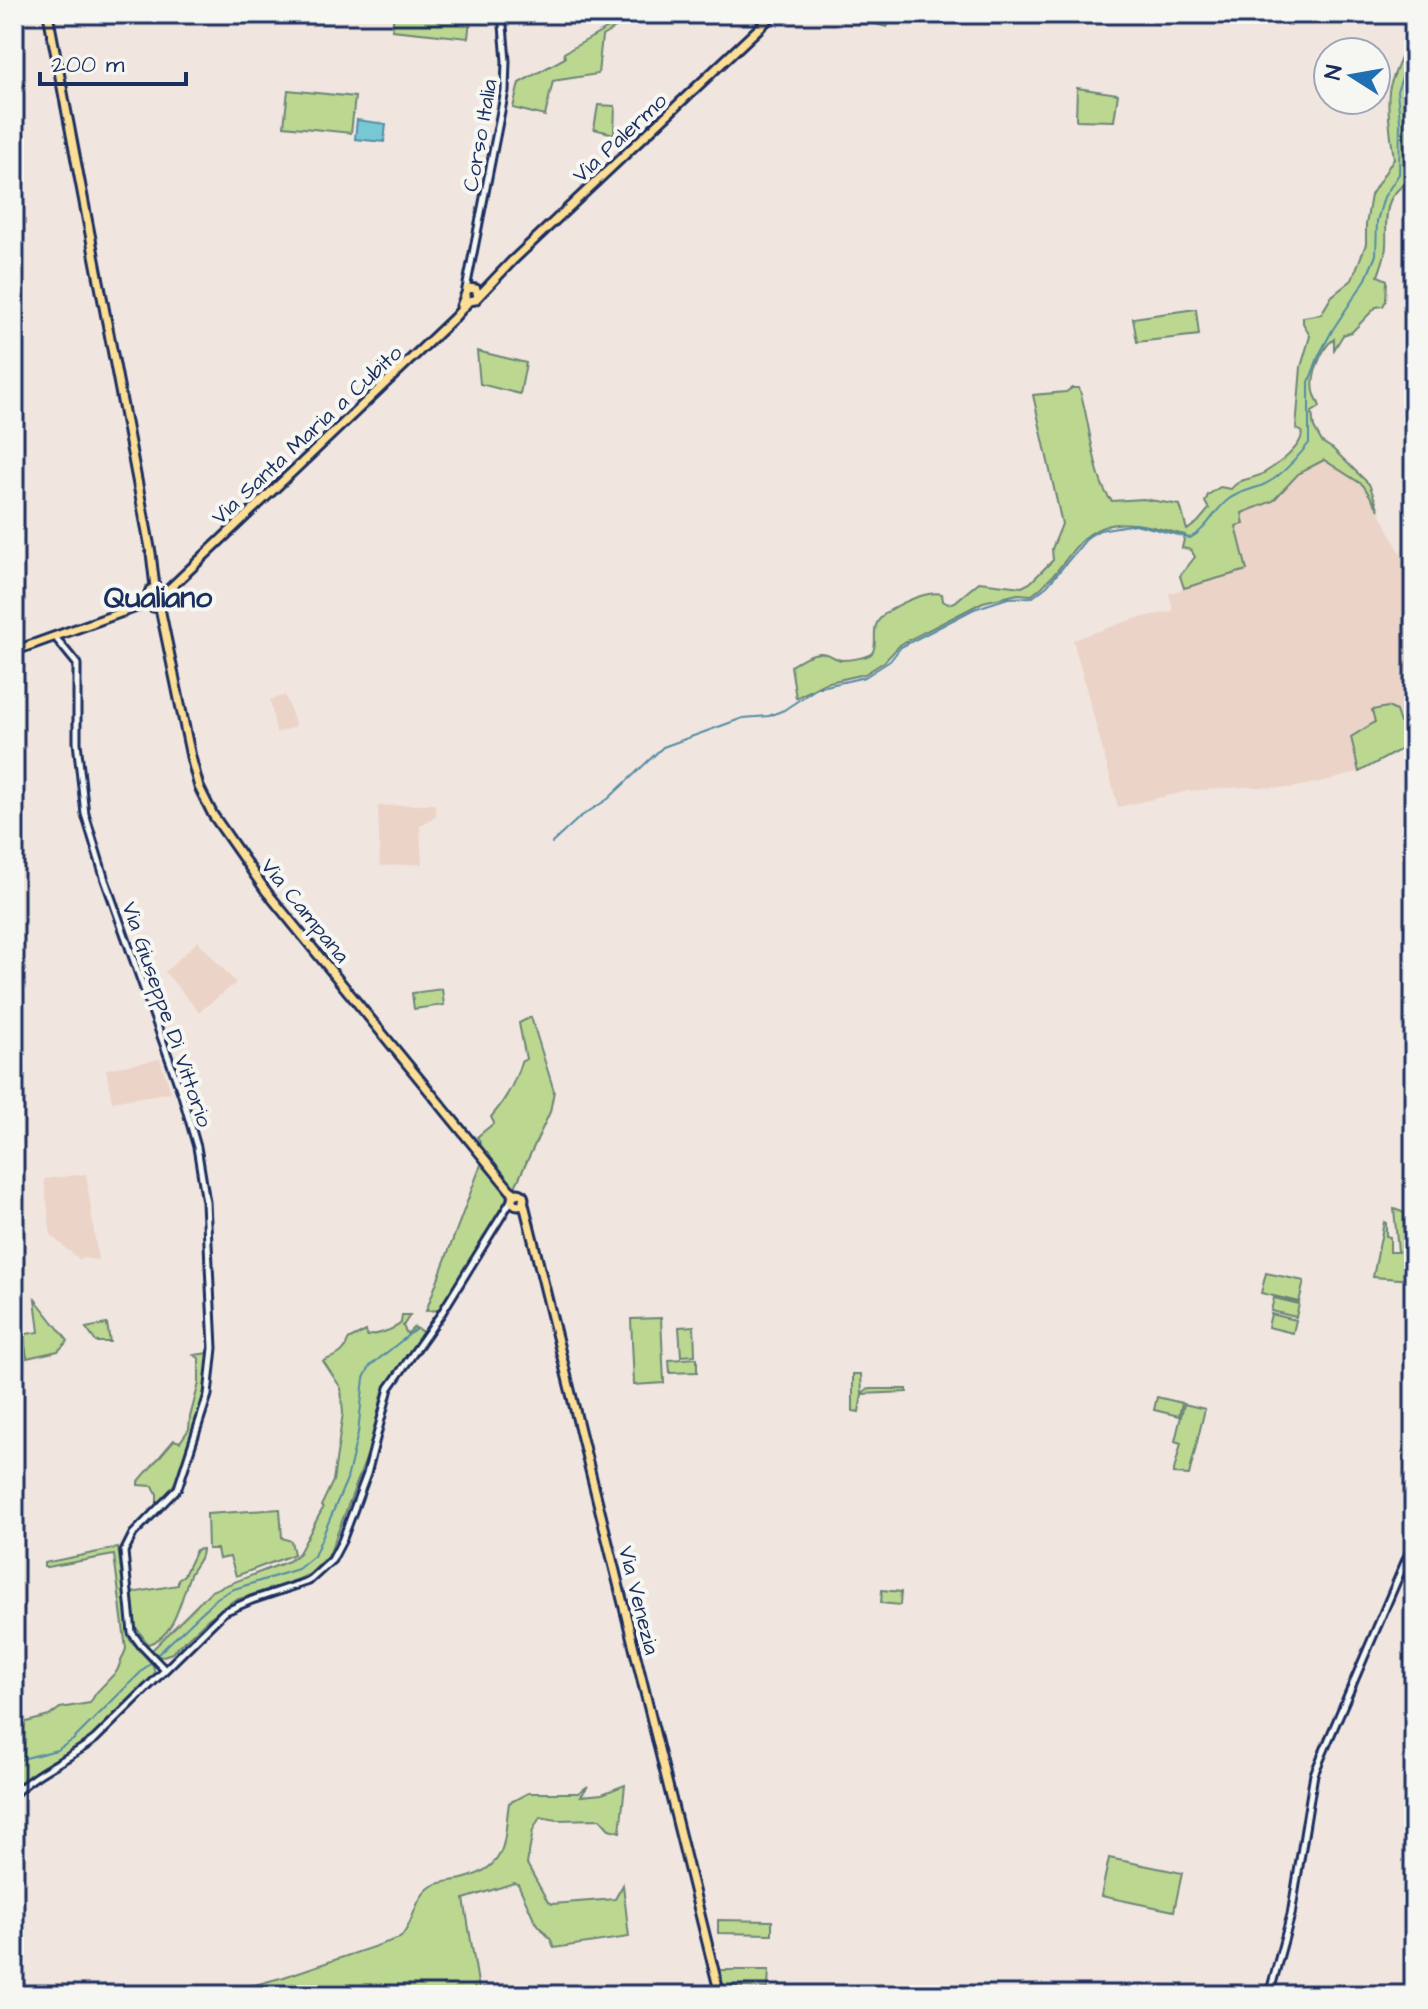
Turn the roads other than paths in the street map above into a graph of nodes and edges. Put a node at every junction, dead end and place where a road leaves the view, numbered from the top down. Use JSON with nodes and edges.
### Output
{"nodes":[{"id":1,"x":48,"y":14,"type":"edge"},
{"id":2,"x":502,"y":14,"type":"edge"},
{"id":3,"x":774,"y":14,"type":"edge"},
{"id":4,"x":471,"y":261,"type":"junction"},
{"id":5,"x":476,"y":291,"type":"junction"},
{"id":6,"x":466,"y":296,"type":"junction"},
{"id":7,"x":155,"y":587,"type":"junction"},
{"id":8,"x":167,"y":591,"type":"junction"},
{"id":9,"x":148,"y":603,"type":"junction"},
{"id":10,"x":160,"y":608,"type":"junction"},
{"id":11,"x":55,"y":637,"type":"junction"},
{"id":12,"x":14,"y":651,"type":"edge"},
{"id":13,"x":514,"y":1200,"type":"junction"},
{"id":14,"x":527,"y":1213,"type":"joint"},
{"id":15,"x":1414,"y":1541,"type":"edge"},
{"id":16,"x":164,"y":1669,"type":"junction"},
{"id":17,"x":14,"y":1794,"type":"edge"},
{"id":18,"x":720,"y":1995,"type":"edge"},
{"id":19,"x":1269,"y":1995,"type":"edge"}],
"edges":[{"from":1,"to":7,"type":"main road"},
{"from":2,"to":4,"type":"street","name":"Corso Italia"},
{"from":3,"to":5,"type":"main road","name":"Via Palermo"},
{"from":4,"to":5,"type":"street"},
{"from":4,"to":6,"type":"street","name":"Corso Italia"},
{"from":5,"to":6,"type":"main road"},
{"from":6,"to":8,"type":"main road","name":"Via Santa Maria a Cubito"},
{"from":7,"to":8,"type":"main road"},
{"from":7,"to":9,"type":"main road"},
{"from":8,"to":10,"type":"main road"},
{"from":9,"to":10,"type":"main road"},
{"from":9,"to":11,"type":"main road"},
{"from":10,"to":13,"type":"main road","name":"Via Campana"},
{"from":11,"to":12,"type":"main road"},
{"from":11,"to":16,"type":"street","name":"Via Giuseppe Di Vittorio"},
{"from":13,"to":14,"type":"main road","name":"Via Campana"},
{"from":13,"to":16,"type":"street"},
{"from":14,"to":18,"type":"main road","name":"Via Venezia"},
{"from":15,"to":19,"type":"street"},
{"from":16,"to":17,"type":"street"}]}
